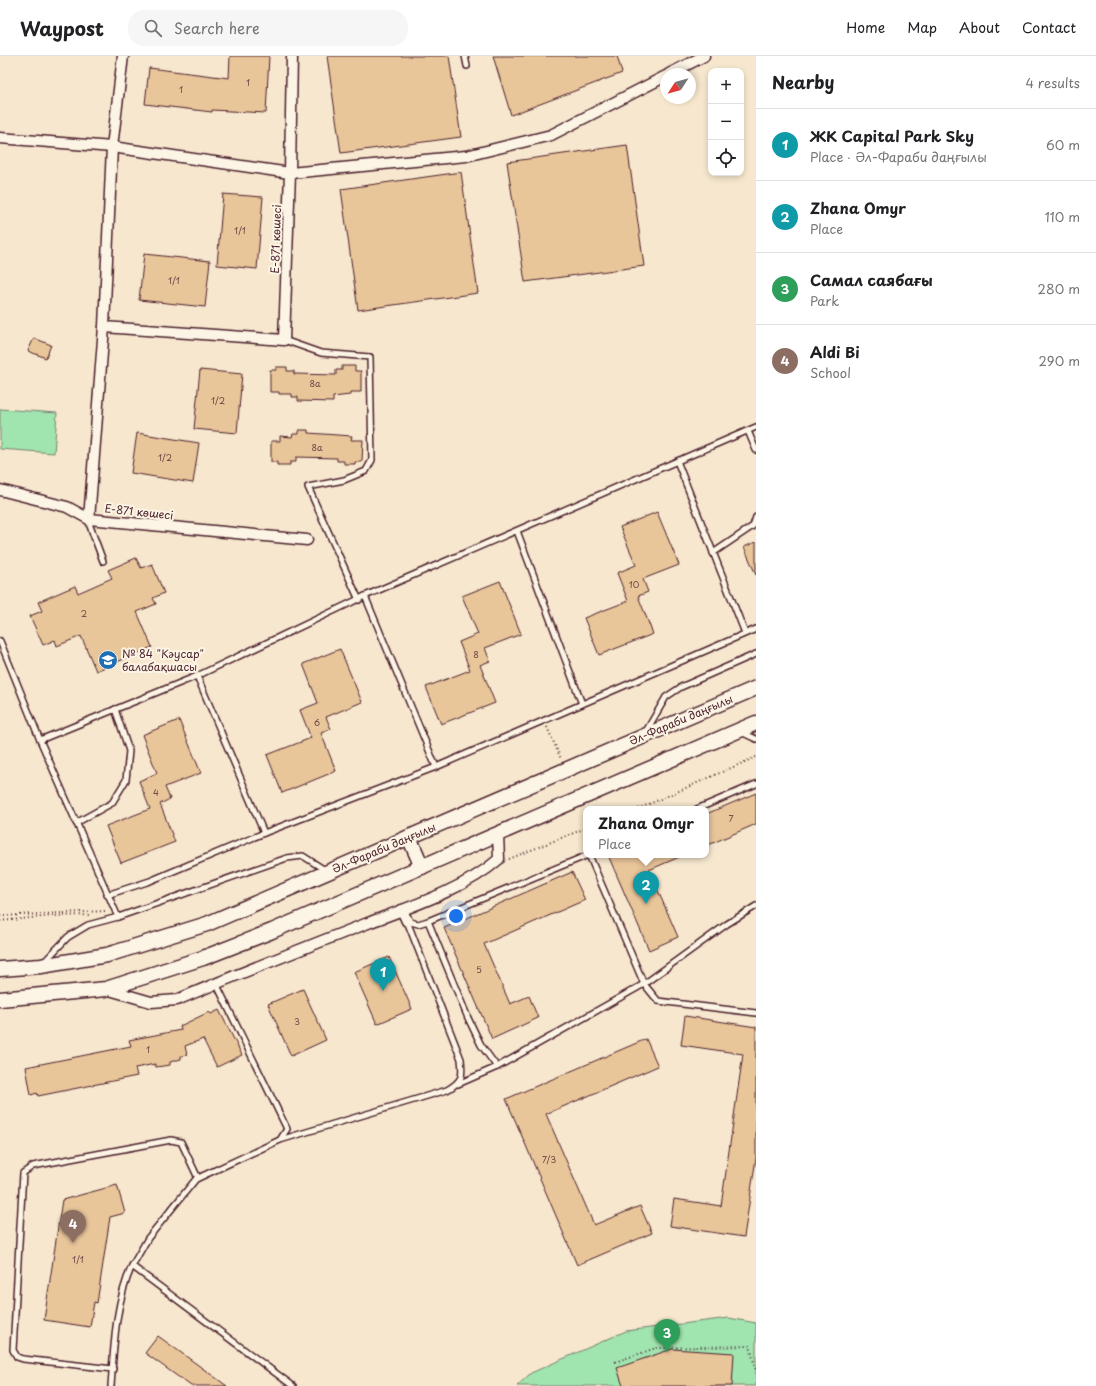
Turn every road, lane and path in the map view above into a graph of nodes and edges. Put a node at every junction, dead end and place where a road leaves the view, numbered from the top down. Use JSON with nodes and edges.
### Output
{"nodes":[{"id":1,"x":123,"y":56,"type":"edge"},
{"id":2,"x":292,"y":56,"type":"edge"},
{"id":3,"x":465,"y":56,"type":"edge"},
{"id":4,"x":704,"y":56,"type":"edge"},
{"id":5,"x":467,"y":66,"type":"dead end"},
{"id":6,"x":681,"y":68,"type":"edge"},
{"id":7,"x":660,"y":79,"type":"edge"},
{"id":8,"x":0,"y":138,"type":"edge"},
{"id":9,"x":112,"y":147,"type":"junction"},
{"id":10,"x":290,"y":173,"type":"junction"},
{"id":11,"x":104,"y":328,"type":"junction"},
{"id":12,"x":284,"y":340,"type":"junction"},
{"id":13,"x":756,"y":427,"type":"edge"},
{"id":14,"x":748,"y":431,"type":"junction"},
{"id":15,"x":756,"y":450,"type":"edge"},
{"id":16,"x":677,"y":461,"type":"junction"},
{"id":17,"x":0,"y":490,"type":"edge"},
{"id":18,"x":756,"y":517,"type":"edge"},
{"id":19,"x":90,"y":519,"type":"junction"},
{"id":20,"x":517,"y":531,"type":"junction"},
{"id":21,"x":307,"y":540,"type":"dead end"},
{"id":22,"x":713,"y":553,"type":"junction"},
{"id":23,"x":103,"y":561,"type":"dead end"},
{"id":24,"x":365,"y":596,"type":"junction"},
{"id":25,"x":359,"y":600,"type":"junction"},
{"id":26,"x":756,"y":629,"type":"edge"},
{"id":27,"x":745,"y":633,"type":"junction"},
{"id":28,"x":0,"y":641,"type":"edge"},
{"id":29,"x":756,"y":654,"type":"edge"},
{"id":30,"x":197,"y":676,"type":"junction"},
{"id":31,"x":756,"y":688,"type":"edge"},
{"id":32,"x":582,"y":704,"type":"junction"},
{"id":33,"x":115,"y":709,"type":"junction"},
{"id":34,"x":756,"y":723,"type":"edge"},
{"id":35,"x":737,"y":730,"type":"junction"},
{"id":36,"x":643,"y":737,"type":"junction"},
{"id":37,"x":756,"y":739,"type":"edge"},
{"id":38,"x":40,"y":740,"type":"junction"},
{"id":39,"x":756,"y":757,"type":"edge"},
{"id":40,"x":436,"y":767,"type":"junction"},
{"id":41,"x":756,"y":784,"type":"edge"},
{"id":42,"x":645,"y":806,"type":"edge"},
{"id":43,"x":704,"y":806,"type":"edge"},
{"id":44,"x":76,"y":822,"type":"junction"},
{"id":45,"x":583,"y":829,"type":"edge"},
{"id":46,"x":264,"y":833,"type":"junction"},
{"id":47,"x":498,"y":835,"type":"junction"},
{"id":48,"x":409,"y":837,"type":"junction"},
{"id":49,"x":583,"y":857,"type":"edge"},
{"id":50,"x":589,"y":858,"type":"edge"},
{"id":51,"x":491,"y":866,"type":"junction"},
{"id":52,"x":422,"y":867,"type":"junction"},
{"id":53,"x":328,"y":872,"type":"junction"},
{"id":54,"x":107,"y":895,"type":"junction"},
{"id":55,"x":756,"y":906,"type":"edge"},
{"id":56,"x":402,"y":910,"type":"junction"},
{"id":57,"x":0,"y":916,"type":"edge"},
{"id":58,"x":116,"y":916,"type":"junction"},
{"id":59,"x":0,"y":921,"type":"edge"},
{"id":60,"x":407,"y":921,"type":"junction"},
{"id":61,"x":428,"y":921,"type":"junction"},
{"id":62,"x":40,"y":966,"type":"junction"},
{"id":63,"x":0,"y":969,"type":"edge"},
{"id":64,"x":216,"y":983,"type":"junction"},
{"id":65,"x":644,"y":984,"type":"junction"},
{"id":66,"x":106,"y":988,"type":"junction"},
{"id":67,"x":0,"y":999,"type":"edge"},
{"id":68,"x":756,"y":1013,"type":"edge"},
{"id":69,"x":497,"y":1067,"type":"junction"},
{"id":70,"x":458,"y":1084,"type":"junction"},
{"id":71,"x":280,"y":1140,"type":"junction"},
{"id":72,"x":198,"y":1178,"type":"junction"},
{"id":73,"x":132,"y":1266,"type":"junction"},
{"id":74,"x":615,"y":1362,"type":"dead end"},
{"id":75,"x":113,"y":1369,"type":"junction"},
{"id":76,"x":756,"y":1370,"type":"edge"},
{"id":77,"x":111,"y":1386,"type":"edge"},
{"id":78,"x":293,"y":1386,"type":"edge"}],
"edges":[{"from":1,"to":9,"type":"street","name":"Е-871 көшесі"},
{"from":2,"to":10,"type":"street","name":"Е-871 көшесі"},
{"from":3,"to":5,"type":"lane"},
{"from":4,"to":6,"type":"street"},
{"from":7,"to":10,"type":"street"},
{"from":8,"to":9,"type":"street"},
{"from":9,"to":10,"type":"street"},
{"from":9,"to":11,"type":"street","name":"Е-871 көшесі"},
{"from":10,"to":12,"type":"street","name":"Е-871 көшесі"},
{"from":11,"to":12,"type":"street"},
{"from":11,"to":19,"type":"street","name":"Е-871 көшесі"},
{"from":12,"to":25,"type":"lane"},
{"from":13,"to":14,"type":"lane"},
{"from":14,"to":15,"type":"lane"},
{"from":14,"to":16,"type":"lane"},
{"from":16,"to":20,"type":"lane"},
{"from":16,"to":22,"type":"lane"},
{"from":17,"to":19,"type":"street"},
{"from":18,"to":22,"type":"lane"},
{"from":19,"to":21,"type":"street","name":"Е-871 көшесі"},
{"from":19,"to":23,"type":"lane"},
{"from":20,"to":24,"type":"lane"},
{"from":20,"to":32,"type":"lane"},
{"from":22,"to":27,"type":"lane"},
{"from":24,"to":25,"type":"lane"},
{"from":24,"to":40,"type":"lane"},
{"from":25,"to":30,"type":"lane"},
{"from":26,"to":27,"type":"lane"},
{"from":27,"to":32,"type":"lane"},
{"from":28,"to":38,"type":"lane"},
{"from":29,"to":36,"type":"lane"},
{"from":30,"to":33,"type":"lane"},
{"from":30,"to":46,"type":"lane"},
{"from":31,"to":36,"type":"main road","name":"Әл-Фараби даңғылы"},
{"from":32,"to":40,"type":"lane"},
{"from":33,"to":38,"type":"lane"},
{"from":33,"to":44,"type":"lane"},
{"from":34,"to":35,"type":"main road"},
{"from":35,"to":37,"type":"lane"},
{"from":35,"to":47,"type":"main road"},
{"from":36,"to":48,"type":"main road","name":"Әл-Фараби даңғылы"},
{"from":38,"to":44,"type":"lane"},
{"from":39,"to":42,"type":"path"},
{"from":40,"to":46,"type":"lane"},
{"from":41,"to":43,"type":"lane"},
{"from":44,"to":54,"type":"lane"},
{"from":45,"to":51,"type":"path"},
{"from":46,"to":54,"type":"lane"},
{"from":47,"to":51,"type":"street"},
{"from":47,"to":52,"type":"main road"},
{"from":48,"to":52,"type":"main road"},
{"from":48,"to":53,"type":"main road","name":"Әл-Фараби даңғылы"},
{"from":49,"to":61,"type":"lane"},
{"from":50,"to":65,"type":"lane"},
{"from":51,"to":56,"type":"street"},
{"from":52,"to":66,"type":"main road"},
{"from":53,"to":58,"type":"lane"},
{"from":53,"to":62,"type":"main road","name":"Әл-Фараби даңғылы"},
{"from":54,"to":58,"type":"lane"},
{"from":55,"to":65,"type":"lane"},
{"from":56,"to":60,"type":"street"},
{"from":56,"to":64,"type":"street"},
{"from":57,"to":58,"type":"path"},
{"from":58,"to":59,"type":"path"},
{"from":58,"to":62,"type":"lane"},
{"from":60,"to":61,"type":"lane"},
{"from":60,"to":70,"type":"lane"},
{"from":61,"to":69,"type":"lane"},
{"from":62,"to":63,"type":"main road","name":"Әл-Фараби даңғылы"},
{"from":64,"to":66,"type":"street"},
{"from":64,"to":71,"type":"lane"},
{"from":65,"to":68,"type":"lane"},
{"from":65,"to":69,"type":"lane"},
{"from":66,"to":67,"type":"main road"},
{"from":69,"to":70,"type":"lane"},
{"from":70,"to":71,"type":"lane"},
{"from":71,"to":72,"type":"lane"},
{"from":72,"to":73,"type":"lane"},
{"from":72,"to":75,"type":"lane"},
{"from":73,"to":75,"type":"lane"},
{"from":73,"to":78,"type":"lane"},
{"from":74,"to":76,"type":"path"},
{"from":75,"to":77,"type":"lane"}]}
